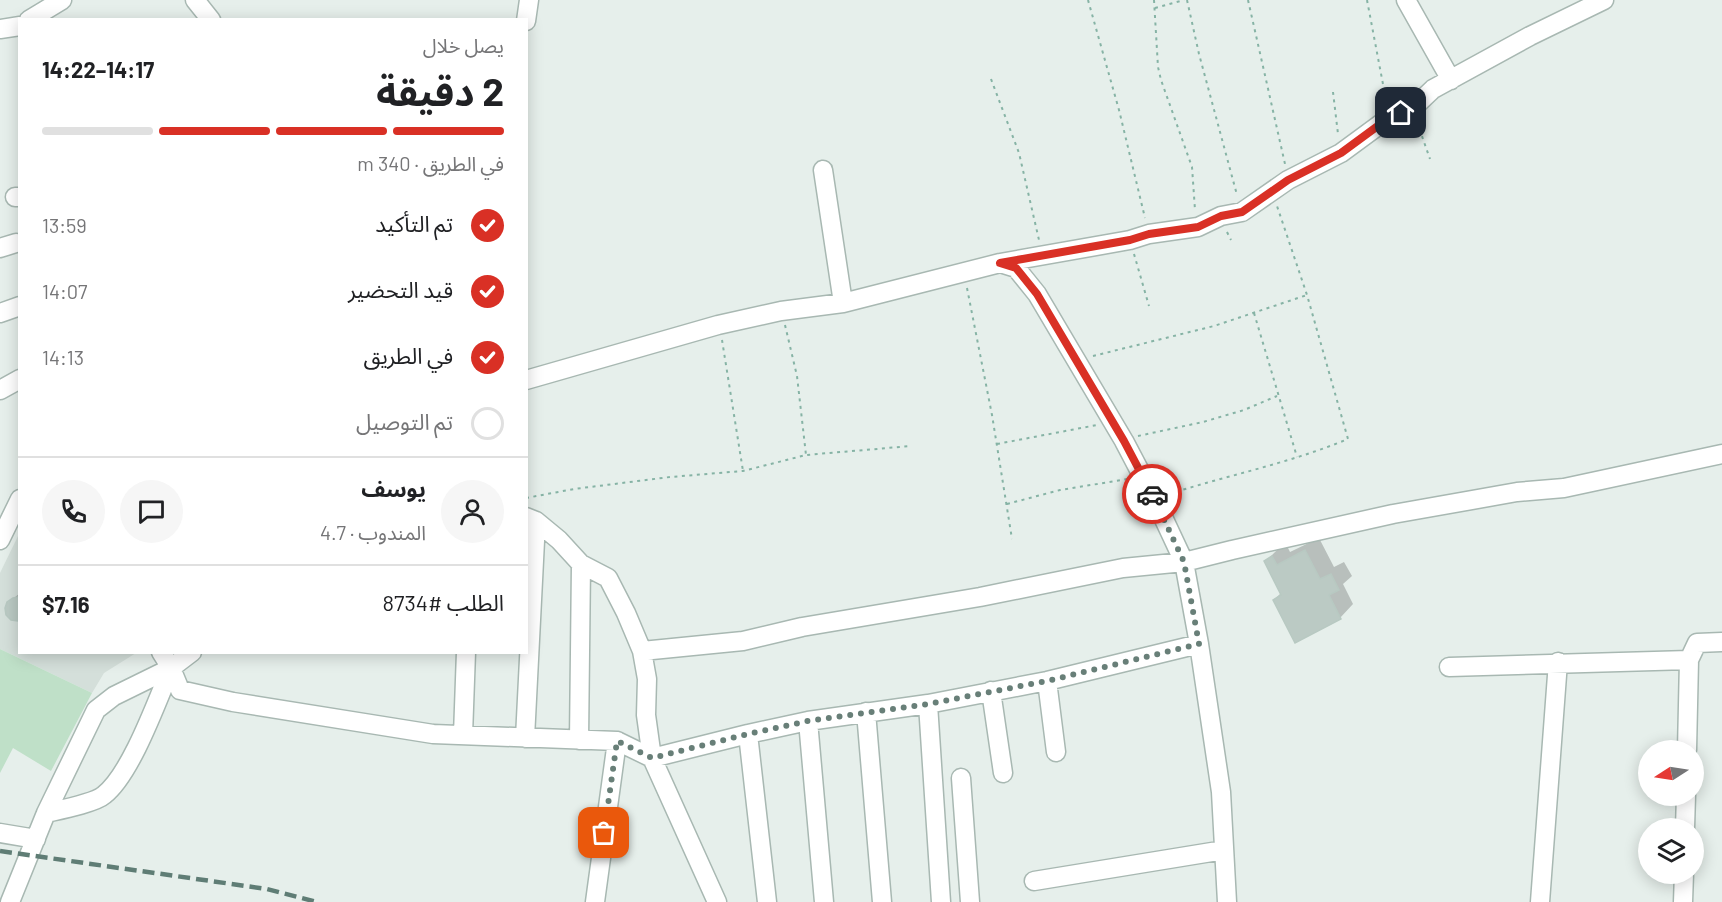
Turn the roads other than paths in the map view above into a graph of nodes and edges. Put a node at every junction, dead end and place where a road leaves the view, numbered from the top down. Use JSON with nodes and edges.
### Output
{"nodes":[{"id":1,"x":195,"y":0,"type":"edge"},
{"id":2,"x":529,"y":0,"type":"edge"},
{"id":3,"x":1406,"y":0,"type":"edge"},
{"id":4,"x":1604,"y":0,"type":"edge"},
{"id":5,"x":60,"y":5,"type":"edge"},
{"id":6,"x":34,"y":18,"type":"edge"},
{"id":7,"x":210,"y":18,"type":"edge"},
{"id":8,"x":526,"y":18,"type":"edge"},
{"id":9,"x":18,"y":26,"type":"edge"},
{"id":10,"x":0,"y":29,"type":"edge"},
{"id":11,"x":1451,"y":80,"type":"junction"},
{"id":12,"x":823,"y":170,"type":"dead end"},
{"id":13,"x":1000,"y":263,"type":"junction"},
{"id":14,"x":843,"y":303,"type":"junction"},
{"id":15,"x":18,"y":307,"type":"edge"},
{"id":16,"x":0,"y":313,"type":"edge"},
{"id":17,"x":528,"y":379,"type":"edge"},
{"id":18,"x":18,"y":380,"type":"edge"},
{"id":19,"x":0,"y":390,"type":"edge"},
{"id":20,"x":1722,"y":454,"type":"edge"},
{"id":21,"x":18,"y":503,"type":"edge"},
{"id":22,"x":531,"y":519,"type":"edge"},
{"id":23,"x":0,"y":540,"type":"edge"},
{"id":24,"x":1184,"y":562,"type":"junction"},
{"id":25,"x":581,"y":564,"type":"junction"},
{"id":26,"x":528,"y":628,"type":"edge"},
{"id":27,"x":1722,"y":642,"type":"edge"},
{"id":28,"x":1199,"y":644,"type":"junction"},
{"id":29,"x":642,"y":651,"type":"junction"},
{"id":30,"x":186,"y":654,"type":"edge"},
{"id":31,"x":466,"y":654,"type":"edge"},
{"id":32,"x":527,"y":654,"type":"edge"},
{"id":33,"x":166,"y":660,"type":"edge"},
{"id":34,"x":1689,"y":660,"type":"junction"},
{"id":35,"x":1558,"y":662,"type":"junction"},
{"id":36,"x":1449,"y":667,"type":"dead end"},
{"id":37,"x":1047,"y":681,"type":"junction"},
{"id":38,"x":991,"y":691,"type":"junction"},
{"id":39,"x":928,"y":704,"type":"junction"},
{"id":40,"x":866,"y":712,"type":"junction"},
{"id":41,"x":808,"y":721,"type":"junction"},
{"id":42,"x":748,"y":734,"type":"junction"},
{"id":43,"x":463,"y":735,"type":"junction"},
{"id":44,"x":525,"y":738,"type":"junction"},
{"id":45,"x":579,"y":740,"type":"junction"},
{"id":46,"x":1687,"y":740,"type":"edge"},
{"id":47,"x":617,"y":741,"type":"junction"},
{"id":48,"x":1056,"y":752,"type":"dead end"},
{"id":49,"x":652,"y":758,"type":"junction"},
{"id":50,"x":1003,"y":773,"type":"dead end"},
{"id":51,"x":962,"y":778,"type":"dead end"},
{"id":52,"x":46,"y":813,"type":"junction"},
{"id":53,"x":0,"y":832,"type":"edge"},
{"id":54,"x":36,"y":839,"type":"junction"},
{"id":55,"x":1224,"y":850,"type":"junction"},
{"id":56,"x":1034,"y":882,"type":"dead end"},
{"id":57,"x":1684,"y":884,"type":"edge"},
{"id":58,"x":10,"y":902,"type":"edge"},
{"id":59,"x":595,"y":902,"type":"edge"},
{"id":60,"x":717,"y":902,"type":"edge"},
{"id":61,"x":766,"y":902,"type":"edge"},
{"id":62,"x":824,"y":902,"type":"edge"},
{"id":63,"x":882,"y":902,"type":"edge"},
{"id":64,"x":940,"y":902,"type":"edge"},
{"id":65,"x":970,"y":902,"type":"edge"},
{"id":66,"x":1227,"y":902,"type":"edge"},
{"id":67,"x":1540,"y":902,"type":"edge"},
{"id":68,"x":1683,"y":902,"type":"edge"}],
"edges":[{"from":1,"to":7,"type":"street"},
{"from":2,"to":8,"type":"street"},
{"from":3,"to":11,"type":"street"},
{"from":4,"to":11,"type":"street"},
{"from":5,"to":6,"type":"street"},
{"from":9,"to":10,"type":"street"},
{"from":11,"to":13,"type":"street"},
{"from":12,"to":14,"type":"street"},
{"from":13,"to":14,"type":"street"},
{"from":13,"to":24,"type":"street"},
{"from":14,"to":17,"type":"street"},
{"from":15,"to":16,"type":"street"},
{"from":18,"to":19,"type":"street"},
{"from":20,"to":24,"type":"street"},
{"from":21,"to":23,"type":"street"},
{"from":22,"to":25,"type":"street"},
{"from":22,"to":26,"type":"street"},
{"from":24,"to":28,"type":"street"},
{"from":24,"to":29,"type":"street"},
{"from":25,"to":29,"type":"street"},
{"from":25,"to":45,"type":"street"},
{"from":27,"to":34,"type":"street"},
{"from":28,"to":37,"type":"street"},
{"from":28,"to":55,"type":"street"},
{"from":29,"to":49,"type":"street"},
{"from":30,"to":33,"type":"street"},
{"from":31,"to":43,"type":"street"},
{"from":32,"to":44,"type":"street"},
{"from":33,"to":43,"type":"street"},
{"from":33,"to":52,"type":"street"},
{"from":33,"to":52,"type":"street"},
{"from":34,"to":35,"type":"street"},
{"from":34,"to":46,"type":"street"},
{"from":35,"to":36,"type":"street"},
{"from":35,"to":67,"type":"street"},
{"from":37,"to":38,"type":"street"},
{"from":37,"to":48,"type":"street"},
{"from":38,"to":39,"type":"street"},
{"from":38,"to":50,"type":"street"},
{"from":39,"to":40,"type":"street"},
{"from":39,"to":64,"type":"street"},
{"from":40,"to":41,"type":"street"},
{"from":40,"to":63,"type":"street"},
{"from":41,"to":42,"type":"street"},
{"from":41,"to":62,"type":"street"},
{"from":42,"to":49,"type":"street"},
{"from":42,"to":61,"type":"street"},
{"from":43,"to":44,"type":"street"},
{"from":44,"to":45,"type":"street"},
{"from":45,"to":47,"type":"street"},
{"from":47,"to":49,"type":"street"},
{"from":47,"to":59,"type":"street"},
{"from":49,"to":60,"type":"street"},
{"from":51,"to":65,"type":"street"},
{"from":52,"to":54,"type":"street"},
{"from":53,"to":54,"type":"street"},
{"from":54,"to":58,"type":"street"},
{"from":55,"to":56,"type":"street"},
{"from":55,"to":66,"type":"street"},
{"from":57,"to":68,"type":"street"}]}
